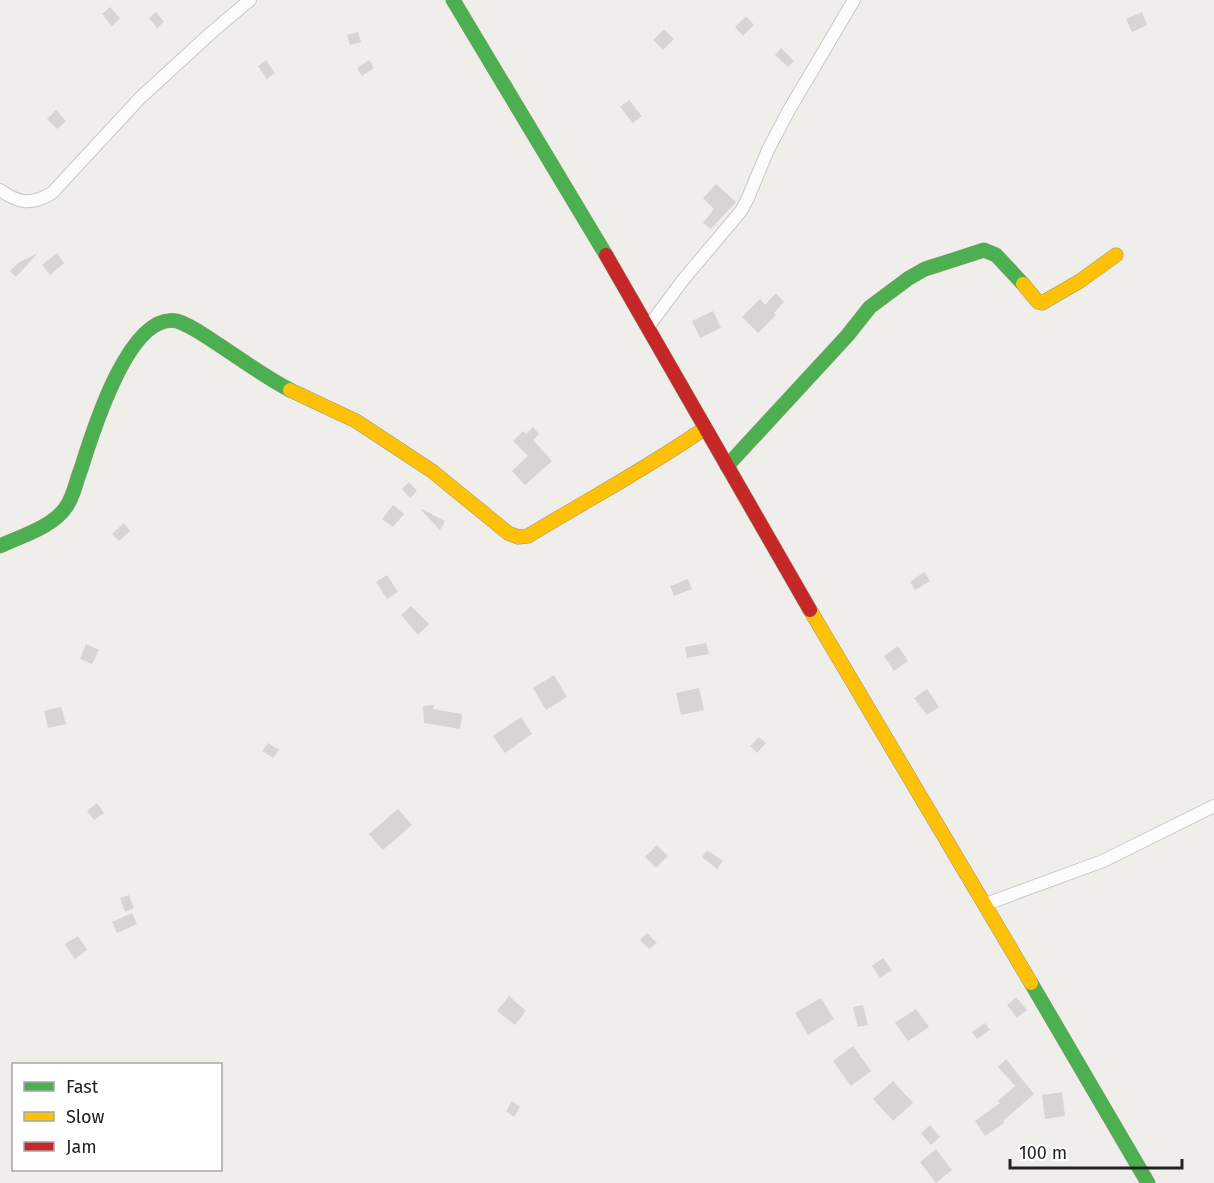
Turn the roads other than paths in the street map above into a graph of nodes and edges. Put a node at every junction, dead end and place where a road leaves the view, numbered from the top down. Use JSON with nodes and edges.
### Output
{"nodes":[{"id":1,"x":250,"y":0,"type":"edge"},
{"id":2,"x":453,"y":0,"type":"edge"},
{"id":3,"x":854,"y":0,"type":"edge"},
{"id":4,"x":0,"y":190,"type":"edge"},
{"id":5,"x":1116,"y":255,"type":"dead end"},
{"id":6,"x":648,"y":327,"type":"junction"},
{"id":7,"x":705,"y":428,"type":"junction"},
{"id":8,"x":727,"y":466,"type":"junction"},
{"id":9,"x":0,"y":546,"type":"edge"},
{"id":10,"x":1214,"y":806,"type":"edge"},
{"id":11,"x":986,"y":904,"type":"junction"},
{"id":12,"x":1148,"y":1183,"type":"edge"}],
"edges":[{"from":1,"to":4,"type":"street"},
{"from":2,"to":6,"type":"street"},
{"from":3,"to":6,"type":"street"},
{"from":5,"to":8,"type":"street"},
{"from":6,"to":7,"type":"street"},
{"from":7,"to":8,"type":"street"},
{"from":7,"to":9,"type":"street"},
{"from":8,"to":11,"type":"street"},
{"from":10,"to":11,"type":"street"},
{"from":11,"to":12,"type":"street"}]}
